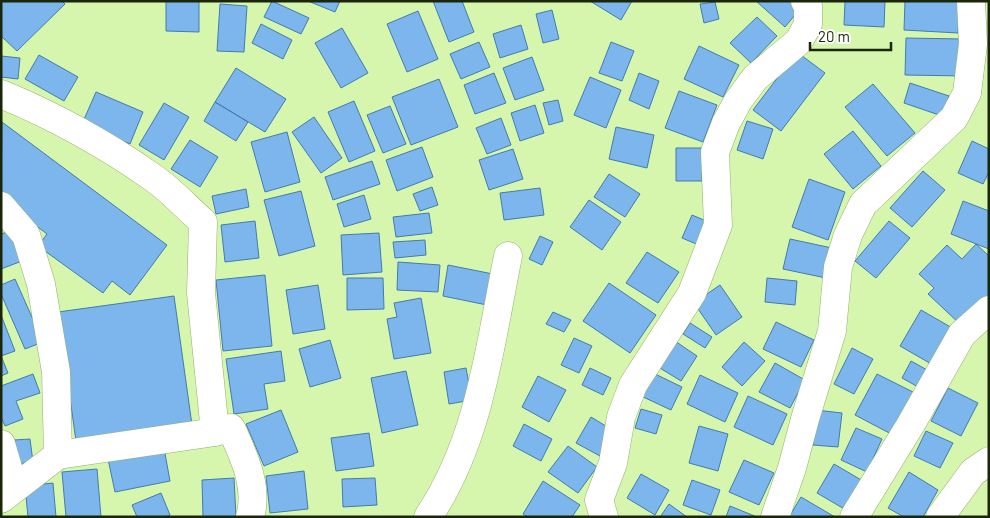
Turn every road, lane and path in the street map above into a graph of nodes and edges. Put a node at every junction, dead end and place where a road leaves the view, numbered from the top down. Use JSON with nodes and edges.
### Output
{"nodes":[{"id":1,"x":805,"y":1,"type":"edge"},
{"id":2,"x":971,"y":1,"type":"edge"},
{"id":3,"x":1,"y":94,"type":"edge"},
{"id":4,"x":1,"y":206,"type":"edge"},
{"id":5,"x":508,"y":256,"type":"dead end"},
{"id":6,"x":989,"y":310,"type":"edge"},
{"id":7,"x":215,"y":432,"type":"junction"},
{"id":8,"x":1,"y":444,"type":"edge"},
{"id":9,"x":58,"y":455,"type":"junction"},
{"id":10,"x":989,"y":461,"type":"edge"},
{"id":11,"x":8,"y":494,"type":"edge"},
{"id":12,"x":250,"y":517,"type":"edge"},
{"id":13,"x":428,"y":517,"type":"edge"},
{"id":14,"x":604,"y":517,"type":"edge"},
{"id":15,"x":775,"y":517,"type":"edge"},
{"id":16,"x":854,"y":517,"type":"edge"},
{"id":17,"x":940,"y":517,"type":"edge"}],
"edges":[{"from":1,"to":14,"type":"street"},
{"from":2,"to":15,"type":"street"},
{"from":3,"to":7,"type":"street"},
{"from":4,"to":9,"type":"street"},
{"from":5,"to":13,"type":"street"},
{"from":6,"to":16,"type":"street"},
{"from":7,"to":9,"type":"street"},
{"from":7,"to":12,"type":"street"},
{"from":8,"to":11,"type":"street"},
{"from":9,"to":11,"type":"street"},
{"from":10,"to":17,"type":"street"}]}
